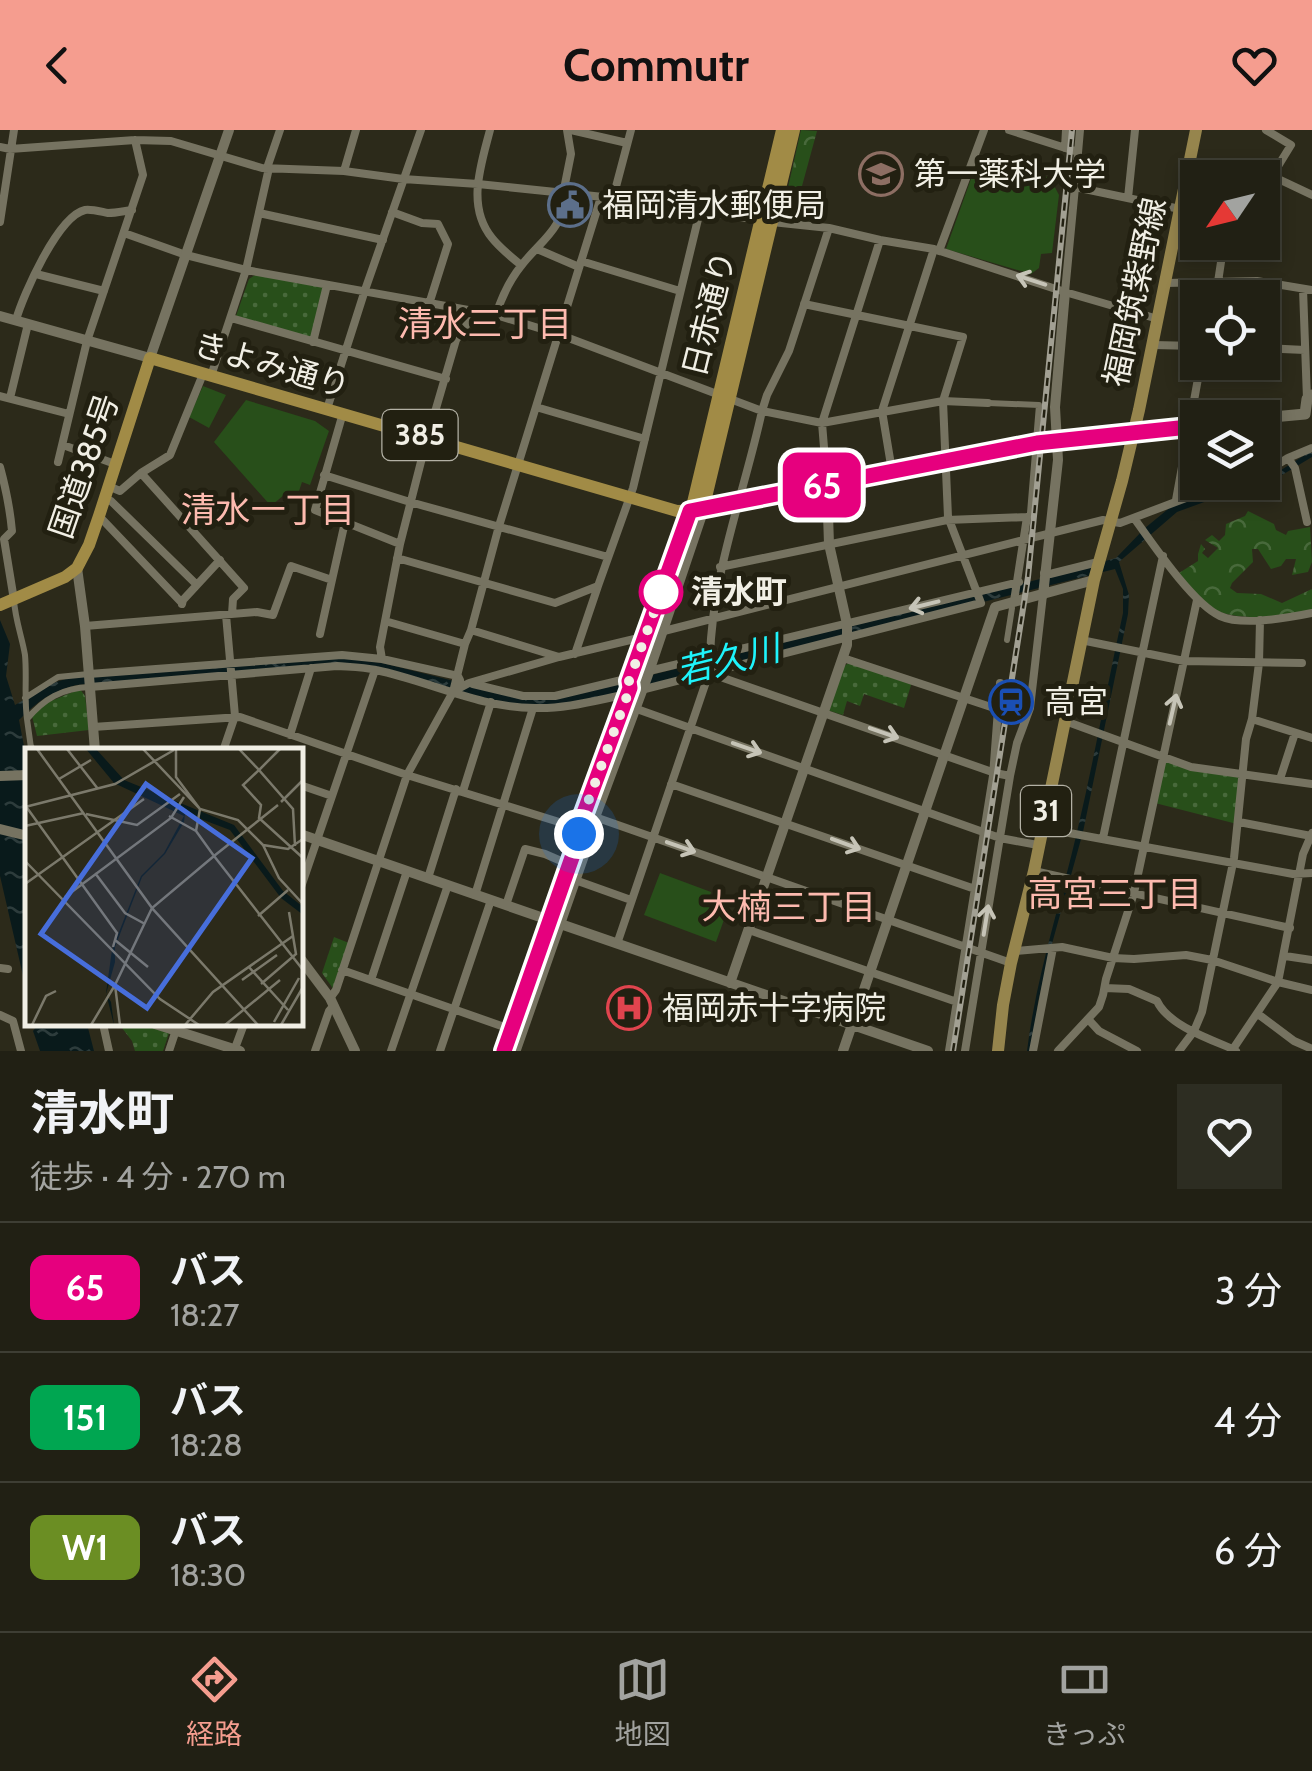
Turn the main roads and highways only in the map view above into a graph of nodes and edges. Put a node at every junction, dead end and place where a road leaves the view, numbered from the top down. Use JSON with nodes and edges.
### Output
{"nodes":[{"id":1,"x":782,"y":130,"type":"edge"},
{"id":2,"x":794,"y":130,"type":"edge"},
{"id":3,"x":1196,"y":130,"type":"edge"},
{"id":4,"x":766,"y":221,"type":"junction"},
{"id":5,"x":150,"y":358,"type":"joint"},
{"id":6,"x":1310,"y":397,"type":"edge"},
{"id":7,"x":1309,"y":414,"type":"edge"},
{"id":8,"x":1280,"y":416,"type":"edge"},
{"id":9,"x":1180,"y":429,"type":"edge"},
{"id":10,"x":1133,"y":434,"type":"junction"},
{"id":11,"x":697,"y":511,"type":"junction"},
{"id":12,"x":7,"y":603,"type":"edge"},
{"id":13,"x":631,"y":686,"type":"junction"},
{"id":14,"x":586,"y":830,"type":"junction"},
{"id":15,"x":555,"y":923,"type":"junction"},
{"id":16,"x":516,"y":1031,"type":"junction"},
{"id":17,"x":504,"y":1051,"type":"edge"},
{"id":18,"x":515,"y":1051,"type":"edge"},
{"id":19,"x":998,"y":1051,"type":"edge"}],
"edges":[{"from":1,"to":4,"type":"highway","name":"日赤通り"},
{"from":2,"to":4,"type":"highway","name":"日赤通り"},
{"from":3,"to":10,"type":"main road","name":"福岡筑紫野線","number":"31"},
{"from":4,"to":11,"type":"highway","name":"日赤通り"},
{"from":5,"to":11,"type":"highway","name":"きよみ通り","number":"385"},
{"from":5,"to":12,"type":"highway","name":"国道385号"},
{"from":6,"to":7,"type":"main road"},
{"from":7,"to":8,"type":"main road"},
{"from":9,"to":10,"type":"main road"},
{"from":10,"to":11,"type":"main road"},
{"from":10,"to":19,"type":"main road","name":"福岡筑紫野線","number":"31"},
{"from":11,"to":13,"type":"main road"},
{"from":11,"to":13,"type":"main road"},
{"from":13,"to":14,"type":"main road"},
{"from":13,"to":14,"type":"main road"},
{"from":14,"to":15,"type":"main road"},
{"from":14,"to":15,"type":"main road"},
{"from":15,"to":16,"type":"main road"},
{"from":16,"to":17,"type":"main road"},
{"from":16,"to":18,"type":"main road"}]}
